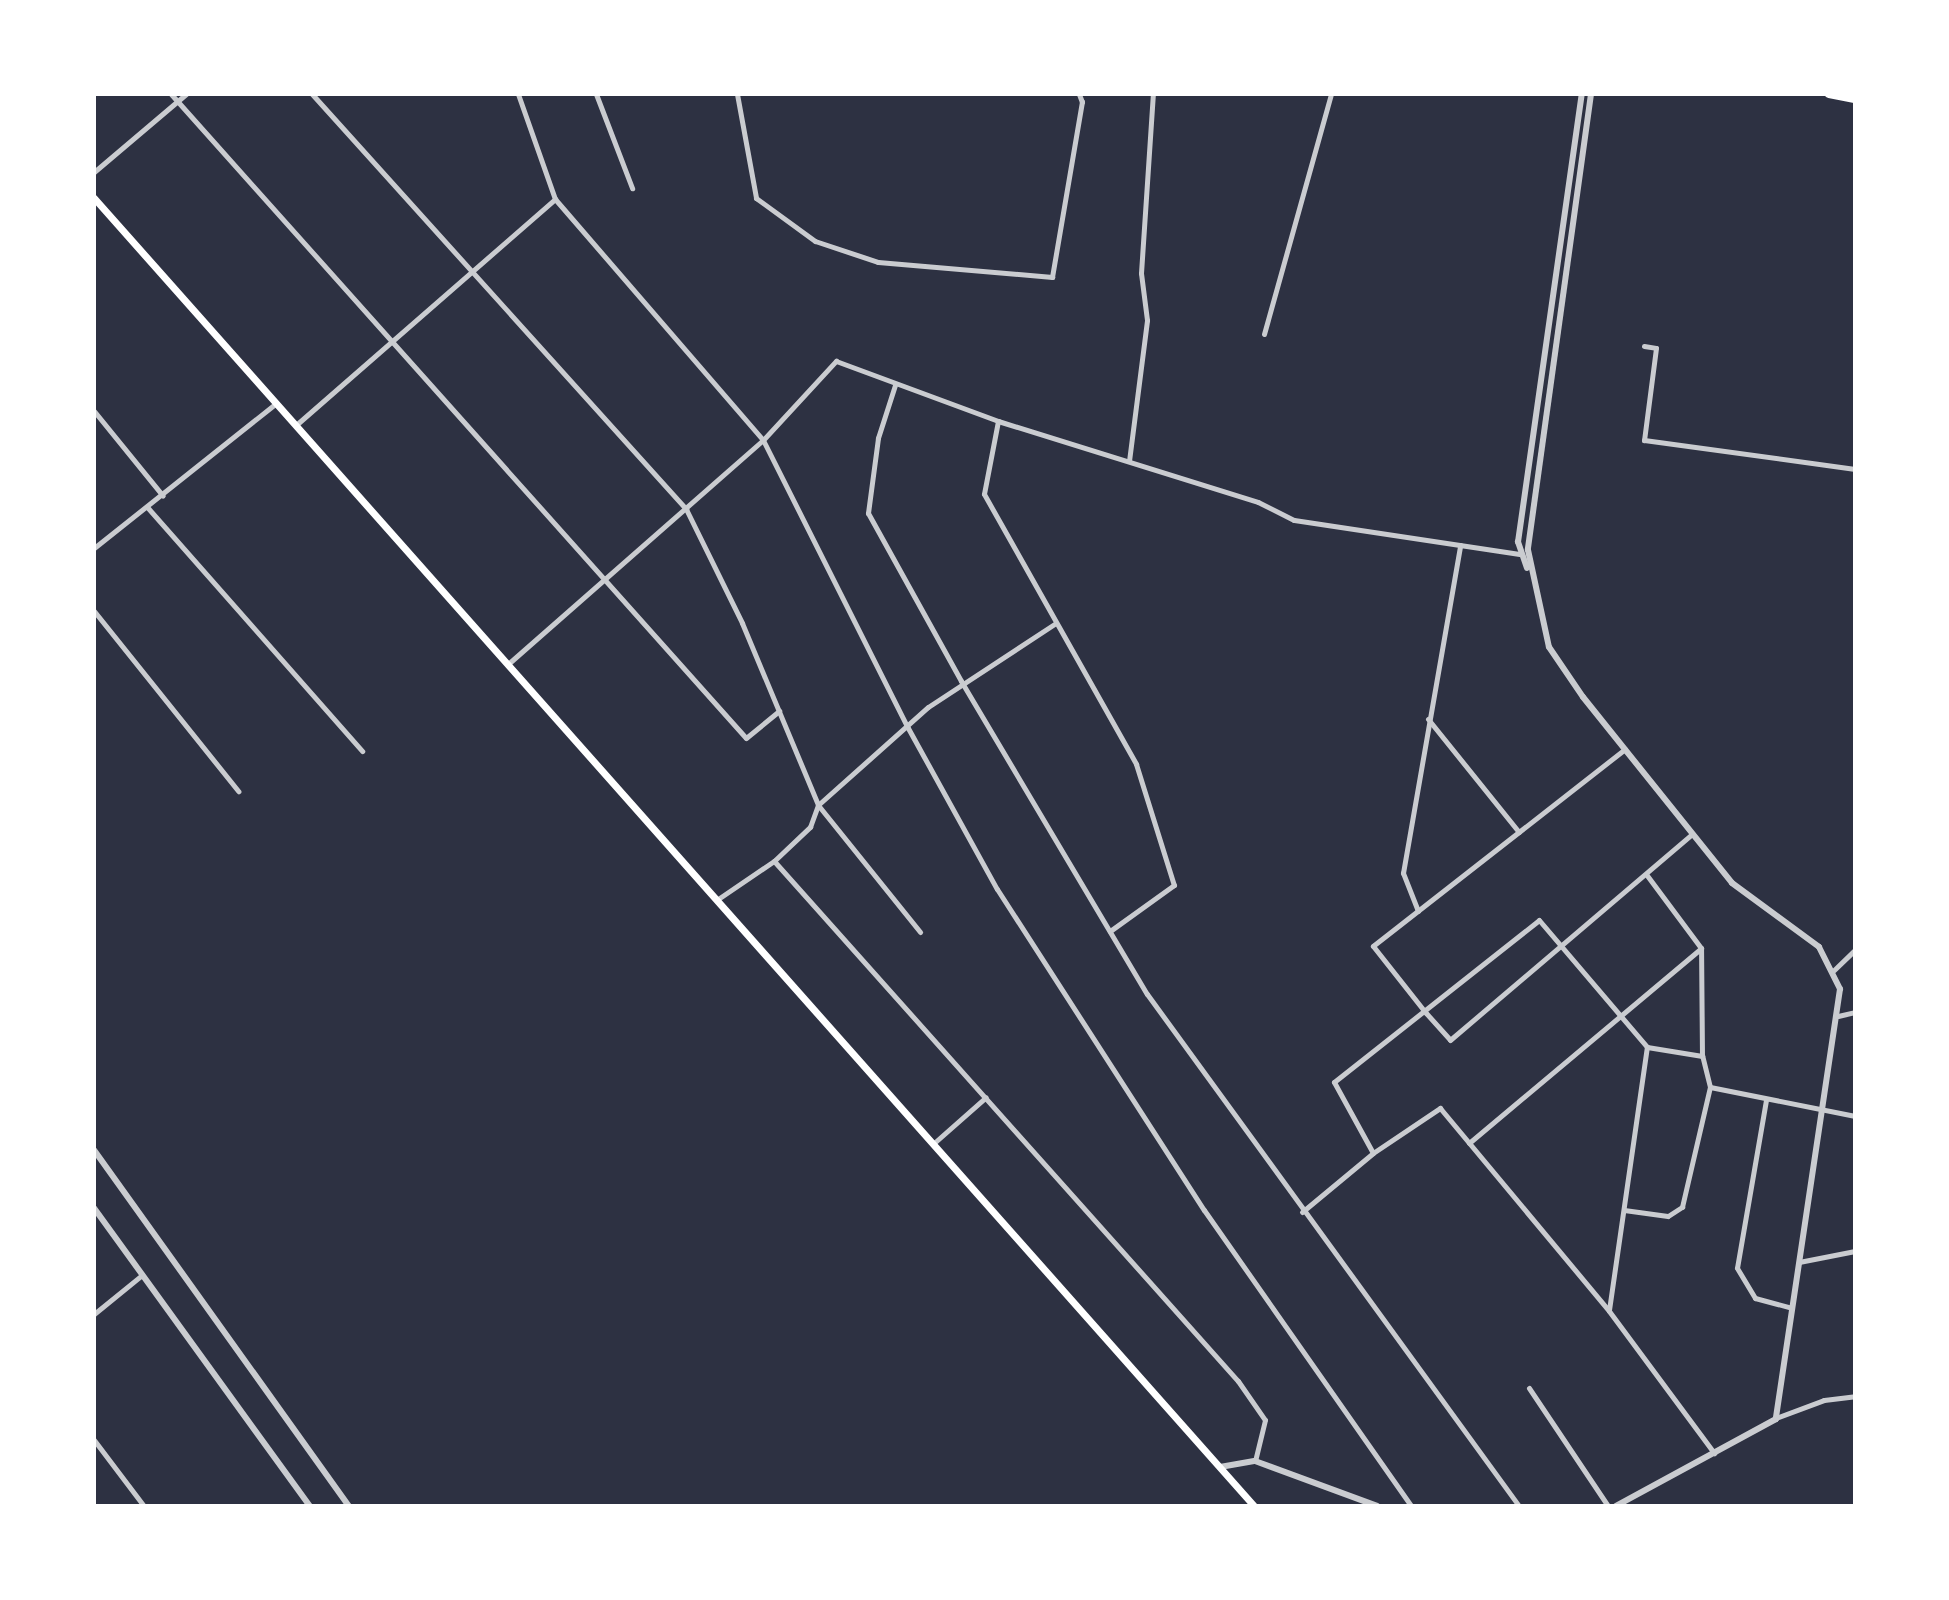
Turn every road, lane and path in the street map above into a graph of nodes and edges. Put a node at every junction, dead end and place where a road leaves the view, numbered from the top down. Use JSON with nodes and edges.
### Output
{"nodes":[{"id":1,"x":171,"y":94,"type":"edge"},
{"id":2,"x":186,"y":94,"type":"edge"},
{"id":3,"x":312,"y":94,"type":"edge"},
{"id":4,"x":518,"y":94,"type":"edge"},
{"id":5,"x":596,"y":94,"type":"edge"},
{"id":6,"x":737,"y":94,"type":"edge"},
{"id":7,"x":1079,"y":94,"type":"edge"},
{"id":8,"x":1153,"y":94,"type":"edge"},
{"id":9,"x":1331,"y":94,"type":"edge"},
{"id":10,"x":1582,"y":94,"type":"edge"},
{"id":11,"x":1591,"y":94,"type":"edge"},
{"id":12,"x":1829,"y":94,"type":"edge"},
{"id":13,"x":1855,"y":99,"type":"edge"},
{"id":14,"x":177,"y":101,"type":"junction"},
{"id":15,"x":94,"y":172,"type":"edge"},
{"id":16,"x":632,"y":188,"type":"dead end"},
{"id":17,"x":94,"y":198,"type":"edge"},
{"id":18,"x":555,"y":199,"type":"junction"},
{"id":19,"x":470,"y":269,"type":"junction"},
{"id":20,"x":1264,"y":334,"type":"dead end"},
{"id":21,"x":388,"y":341,"type":"junction"},
{"id":22,"x":1644,"y":346,"type":"dead end"},
{"id":23,"x":895,"y":385,"type":"junction"},
{"id":24,"x":276,"y":403,"type":"junction"},
{"id":25,"x":94,"y":411,"type":"edge"},
{"id":26,"x":998,"y":421,"type":"junction"},
{"id":27,"x":296,"y":425,"type":"junction"},
{"id":28,"x":763,"y":440,"type":"junction"},
{"id":29,"x":1129,"y":461,"type":"junction"},
{"id":30,"x":1855,"y":469,"type":"edge"},
{"id":31,"x":163,"y":496,"type":"junction"},
{"id":32,"x":148,"y":508,"type":"junction"},
{"id":33,"x":686,"y":509,"type":"junction"},
{"id":34,"x":1460,"y":545,"type":"junction"},
{"id":35,"x":94,"y":548,"type":"edge"},
{"id":36,"x":1519,"y":554,"type":"junction"},
{"id":37,"x":1529,"y":571,"type":"junction"},
{"id":38,"x":601,"y":581,"type":"junction"},
{"id":39,"x":94,"y":611,"type":"edge"},
{"id":40,"x":1056,"y":623,"type":"junction"},
{"id":41,"x":508,"y":664,"type":"junction"},
{"id":42,"x":961,"y":681,"type":"junction"},
{"id":43,"x":779,"y":711,"type":"junction"},
{"id":44,"x":1428,"y":719,"type":"junction"},
{"id":45,"x":908,"y":728,"type":"junction"},
{"id":46,"x":1625,"y":749,"type":"junction"},
{"id":47,"x":362,"y":751,"type":"dead end"},
{"id":48,"x":238,"y":791,"type":"dead end"},
{"id":49,"x":818,"y":805,"type":"junction"},
{"id":50,"x":1519,"y":832,"type":"junction"},
{"id":51,"x":1692,"y":834,"type":"junction"},
{"id":52,"x":774,"y":861,"type":"junction"},
{"id":53,"x":1646,"y":874,"type":"junction"},
{"id":54,"x":718,"y":899,"type":"junction"},
{"id":55,"x":1418,"y":911,"type":"junction"},
{"id":56,"x":1110,"y":931,"type":"junction"},
{"id":57,"x":920,"y":932,"type":"dead end"},
{"id":58,"x":1562,"y":946,"type":"junction"},
{"id":59,"x":1701,"y":948,"type":"junction"},
{"id":60,"x":1855,"y":950,"type":"edge"},
{"id":61,"x":1834,"y":970,"type":"junction"},
{"id":62,"x":1620,"y":1011,"type":"junction"},
{"id":63,"x":1855,"y":1012,"type":"edge"},
{"id":64,"x":1426,"y":1013,"type":"junction"},
{"id":65,"x":1838,"y":1016,"type":"junction"},
{"id":66,"x":1647,"y":1047,"type":"junction"},
{"id":67,"x":1702,"y":1056,"type":"junction"},
{"id":68,"x":1710,"y":1087,"type":"junction"},
{"id":69,"x":986,"y":1097,"type":"junction"},
{"id":70,"x":1766,"y":1100,"type":"junction"},
{"id":71,"x":1822,"y":1108,"type":"junction"},
{"id":72,"x":1855,"y":1116,"type":"edge"},
{"id":73,"x":934,"y":1143,"type":"junction"},
{"id":74,"x":1469,"y":1143,"type":"junction"},
{"id":75,"x":94,"y":1150,"type":"edge"},
{"id":76,"x":1373,"y":1153,"type":"junction"},
{"id":77,"x":94,"y":1208,"type":"edge"},
{"id":78,"x":1624,"y":1210,"type":"junction"},
{"id":79,"x":1302,"y":1212,"type":"junction"},
{"id":80,"x":1855,"y":1251,"type":"edge"},
{"id":81,"x":1799,"y":1262,"type":"junction"},
{"id":82,"x":142,"y":1275,"type":"junction"},
{"id":83,"x":1792,"y":1308,"type":"junction"},
{"id":84,"x":1609,"y":1311,"type":"junction"},
{"id":85,"x":94,"y":1314,"type":"edge"},
{"id":86,"x":1529,"y":1388,"type":"dead end"},
{"id":87,"x":1855,"y":1396,"type":"edge"},
{"id":88,"x":1776,"y":1419,"type":"junction"},
{"id":89,"x":94,"y":1440,"type":"edge"},
{"id":90,"x":1714,"y":1454,"type":"junction"},
{"id":91,"x":1255,"y":1461,"type":"junction"},
{"id":92,"x":1220,"y":1467,"type":"junction"},
{"id":93,"x":144,"y":1506,"type":"edge"},
{"id":94,"x":310,"y":1506,"type":"edge"},
{"id":95,"x":349,"y":1506,"type":"edge"},
{"id":96,"x":1254,"y":1506,"type":"edge"},
{"id":97,"x":1377,"y":1506,"type":"edge"},
{"id":98,"x":1411,"y":1506,"type":"edge"},
{"id":99,"x":1519,"y":1506,"type":"edge"},
{"id":100,"x":1608,"y":1506,"type":"edge"},
{"id":101,"x":1616,"y":1506,"type":"edge"}],
"edges":[{"from":1,"to":14,"type":"street"},
{"from":2,"to":14,"type":"street"},
{"from":3,"to":19,"type":"street"},
{"from":4,"to":18,"type":"street"},
{"from":5,"to":16,"type":"street"},
{"from":6,"to":7,"type":"street"},
{"from":8,"to":29,"type":"street"},
{"from":9,"to":20,"type":"street"},
{"from":10,"to":36,"type":"street"},
{"from":11,"to":37,"type":"street"},
{"from":12,"to":13,"type":"main road"},
{"from":14,"to":15,"type":"street"},
{"from":14,"to":21,"type":"street"},
{"from":17,"to":24,"type":"main road"},
{"from":18,"to":19,"type":"street"},
{"from":18,"to":28,"type":"street"},
{"from":19,"to":21,"type":"street"},
{"from":19,"to":33,"type":"street"},
{"from":21,"to":27,"type":"street"},
{"from":21,"to":38,"type":"street"},
{"from":22,"to":30,"type":"street"},
{"from":23,"to":26,"type":"street"},
{"from":23,"to":28,"type":"street"},
{"from":23,"to":42,"type":"street"},
{"from":24,"to":27,"type":"main road"},
{"from":24,"to":31,"type":"street"},
{"from":25,"to":31,"type":"street"},
{"from":26,"to":29,"type":"street"},
{"from":26,"to":40,"type":"street"},
{"from":27,"to":41,"type":"main road"},
{"from":28,"to":33,"type":"street"},
{"from":28,"to":45,"type":"street"},
{"from":29,"to":34,"type":"street"},
{"from":31,"to":32,"type":"street"},
{"from":32,"to":35,"type":"street"},
{"from":32,"to":47,"type":"street"},
{"from":33,"to":38,"type":"street"},
{"from":33,"to":43,"type":"street"},
{"from":34,"to":36,"type":"street"},
{"from":34,"to":44,"type":"street"},
{"from":36,"to":37,"type":"street"},
{"from":37,"to":46,"type":"street"},
{"from":38,"to":41,"type":"street"},
{"from":38,"to":43,"type":"street"},
{"from":39,"to":48,"type":"street"},
{"from":40,"to":42,"type":"street"},
{"from":40,"to":56,"type":"street"},
{"from":41,"to":54,"type":"main road"},
{"from":42,"to":45,"type":"street"},
{"from":42,"to":56,"type":"street"},
{"from":43,"to":49,"type":"street"},
{"from":44,"to":50,"type":"street"},
{"from":44,"to":55,"type":"street"},
{"from":45,"to":49,"type":"street"},
{"from":45,"to":98,"type":"street"},
{"from":46,"to":50,"type":"street"},
{"from":46,"to":51,"type":"street"},
{"from":49,"to":52,"type":"street"},
{"from":49,"to":57,"type":"street"},
{"from":50,"to":55,"type":"street"},
{"from":51,"to":53,"type":"street"},
{"from":51,"to":61,"type":"street"},
{"from":52,"to":54,"type":"street"},
{"from":52,"to":69,"type":"street"},
{"from":53,"to":58,"type":"street"},
{"from":53,"to":59,"type":"street"},
{"from":54,"to":73,"type":"main road"},
{"from":55,"to":64,"type":"street"},
{"from":56,"to":79,"type":"street"},
{"from":58,"to":62,"type":"street"},
{"from":58,"to":64,"type":"street"},
{"from":58,"to":64,"type":"street"},
{"from":59,"to":62,"type":"street"},
{"from":59,"to":67,"type":"street"},
{"from":60,"to":61,"type":"street"},
{"from":61,"to":65,"type":"street"},
{"from":62,"to":66,"type":"street"},
{"from":62,"to":74,"type":"street"},
{"from":63,"to":65,"type":"street"},
{"from":64,"to":76,"type":"street"},
{"from":65,"to":71,"type":"street"},
{"from":66,"to":67,"type":"street"},
{"from":66,"to":78,"type":"street"},
{"from":67,"to":68,"type":"street"},
{"from":68,"to":70,"type":"street"},
{"from":68,"to":78,"type":"street"},
{"from":69,"to":73,"type":"street"},
{"from":69,"to":91,"type":"street"},
{"from":70,"to":71,"type":"street"},
{"from":70,"to":83,"type":"street"},
{"from":71,"to":72,"type":"street"},
{"from":71,"to":81,"type":"street"},
{"from":73,"to":92,"type":"main road"},
{"from":74,"to":76,"type":"street"},
{"from":74,"to":84,"type":"street"},
{"from":75,"to":95,"type":"street"},
{"from":76,"to":79,"type":"street"},
{"from":77,"to":82,"type":"street"},
{"from":78,"to":84,"type":"street"},
{"from":79,"to":99,"type":"street"},
{"from":80,"to":81,"type":"street"},
{"from":81,"to":83,"type":"street"},
{"from":82,"to":85,"type":"street"},
{"from":82,"to":94,"type":"street"},
{"from":83,"to":88,"type":"street"},
{"from":84,"to":90,"type":"street"},
{"from":86,"to":100,"type":"street"},
{"from":87,"to":88,"type":"street"},
{"from":88,"to":90,"type":"street"},
{"from":89,"to":93,"type":"street"},
{"from":90,"to":101,"type":"street"},
{"from":91,"to":92,"type":"street"},
{"from":91,"to":97,"type":"street"},
{"from":92,"to":96,"type":"main road"}]}
